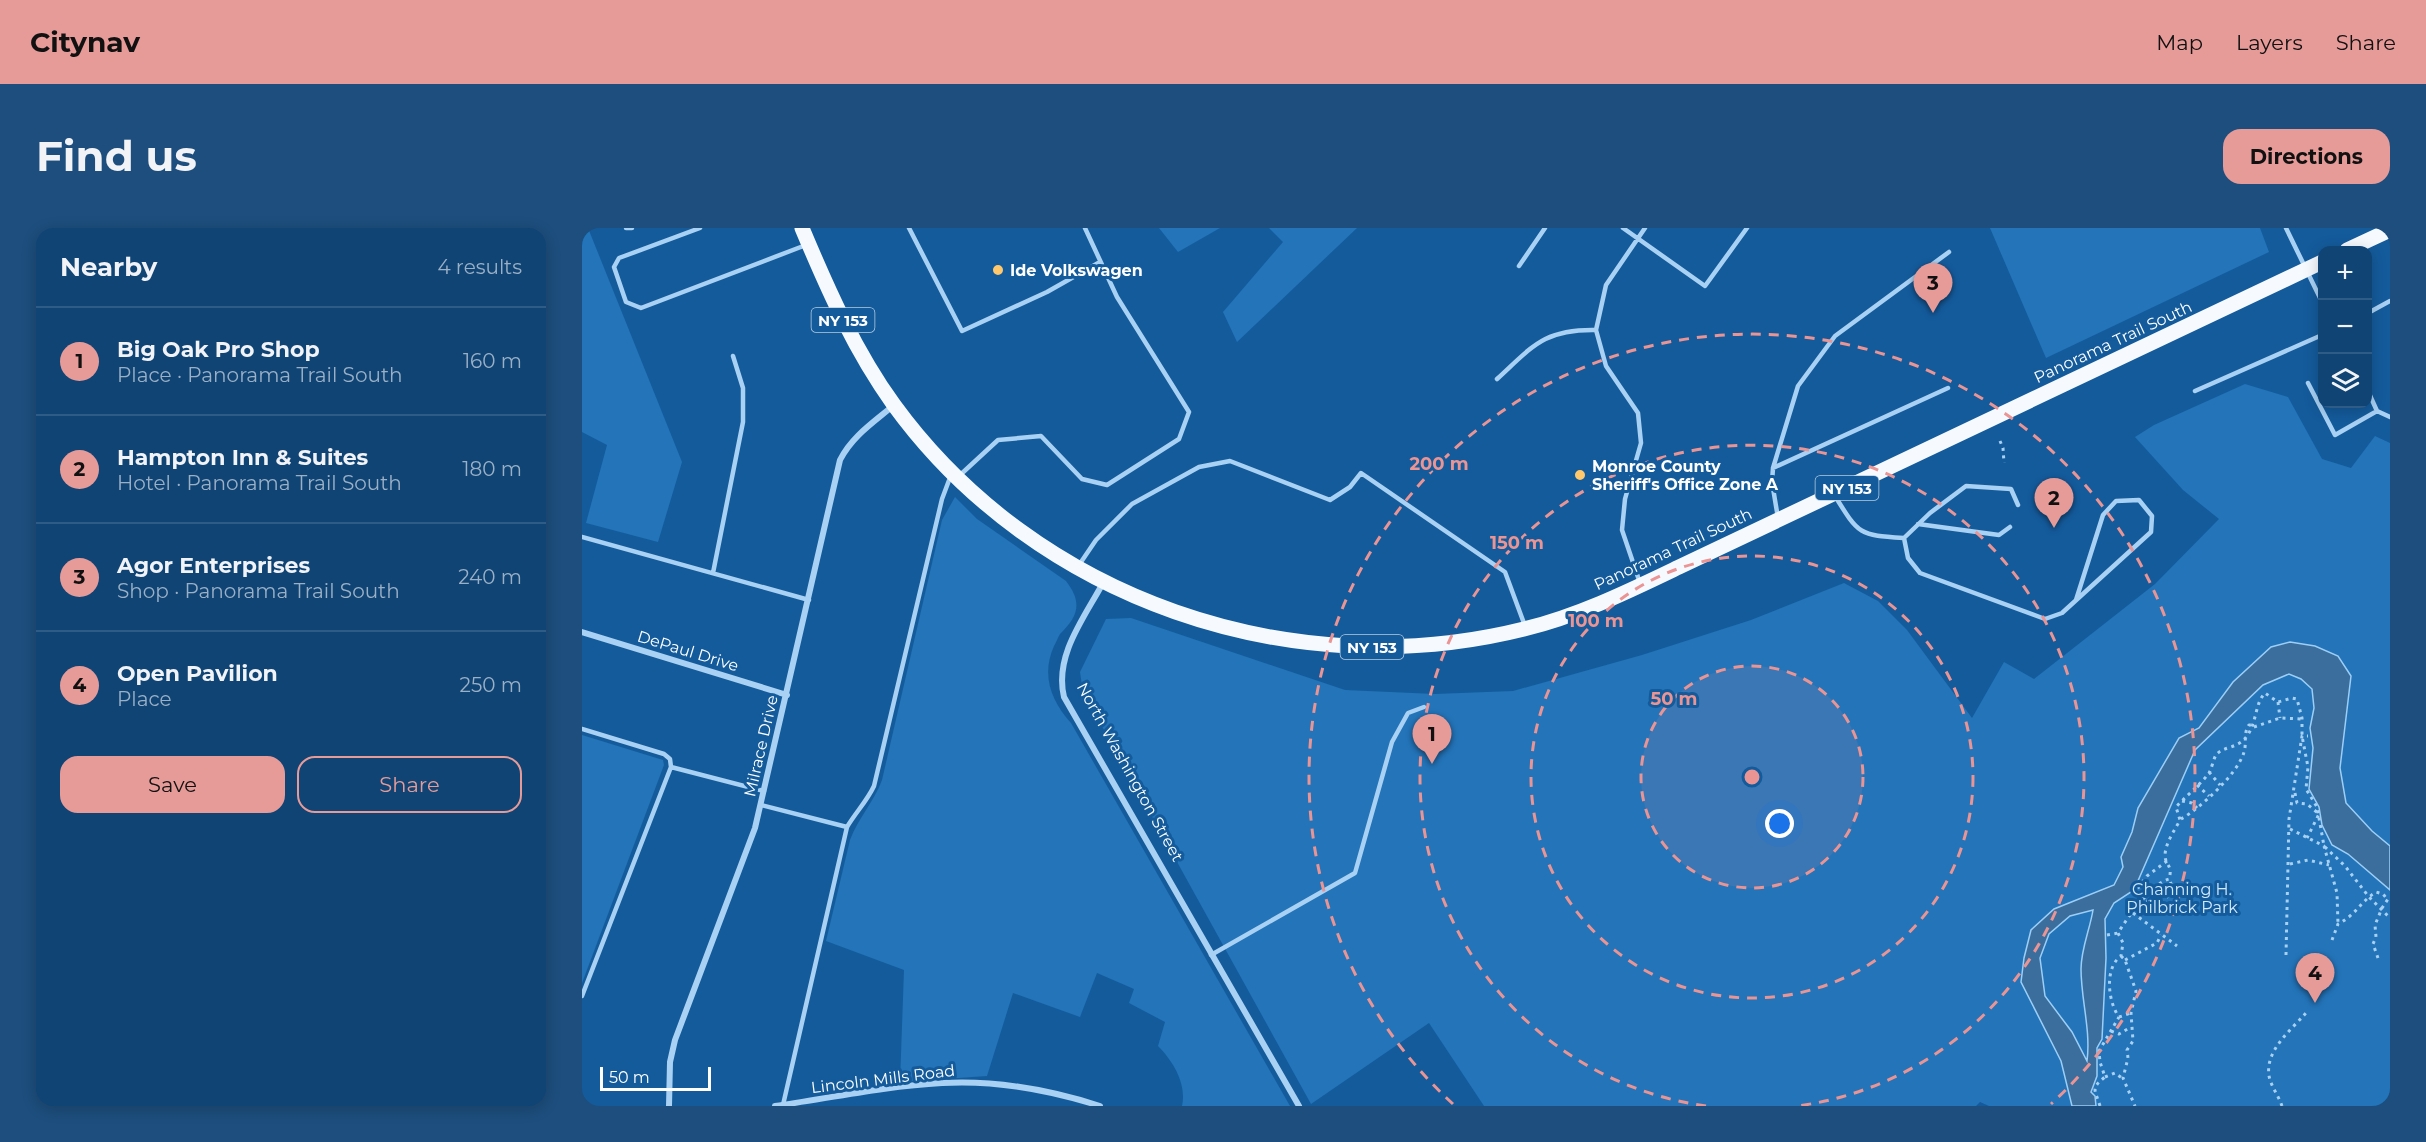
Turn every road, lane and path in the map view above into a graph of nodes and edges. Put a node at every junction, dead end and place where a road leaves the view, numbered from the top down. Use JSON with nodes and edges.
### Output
{"nodes":[{"id":1,"x":626,"y":228,"type":"edge"},
{"id":2,"x":632,"y":228,"type":"edge"},
{"id":3,"x":700,"y":228,"type":"edge"},
{"id":4,"x":802,"y":228,"type":"edge"},
{"id":5,"x":909,"y":228,"type":"edge"},
{"id":6,"x":1085,"y":228,"type":"edge"},
{"id":7,"x":1545,"y":228,"type":"edge"},
{"id":8,"x":1623,"y":228,"type":"edge"},
{"id":9,"x":1645,"y":228,"type":"edge"},
{"id":10,"x":1747,"y":228,"type":"edge"},
{"id":11,"x":2286,"y":228,"type":"edge"},
{"id":12,"x":2390,"y":230,"type":"edge"},
{"id":13,"x":1637,"y":238,"type":"junction"},
{"id":14,"x":809,"y":244,"type":"junction"},
{"id":15,"x":2356,"y":246,"type":"edge"},
{"id":16,"x":1948,"y":252,"type":"dead end"},
{"id":17,"x":1100,"y":262,"type":"junction"},
{"id":18,"x":2318,"y":264,"type":"edge"},
{"id":19,"x":1518,"y":266,"type":"dead end"},
{"id":20,"x":2306,"y":270,"type":"junction"},
{"id":21,"x":2321,"y":300,"type":"edge"},
{"id":22,"x":2390,"y":301,"type":"edge"},
{"id":23,"x":2372,"y":310,"type":"edge"},
{"id":24,"x":1596,"y":330,"type":"junction"},
{"id":25,"x":2318,"y":337,"type":"edge"},
{"id":26,"x":733,"y":356,"type":"dead end"},
{"id":27,"x":1497,"y":379,"type":"dead end"},
{"id":28,"x":2308,"y":383,"type":"dead end"},
{"id":29,"x":1948,"y":388,"type":"dead end"},
{"id":30,"x":2195,"y":391,"type":"dead end"},
{"id":31,"x":2372,"y":401,"type":"edge"},
{"id":32,"x":894,"y":405,"type":"junction"},
{"id":33,"x":2377,"y":411,"type":"junction"},
{"id":34,"x":2390,"y":417,"type":"edge"},
{"id":35,"x":2000,"y":441,"type":"dead end"},
{"id":36,"x":2004,"y":463,"type":"dead end"},
{"id":37,"x":1773,"y":468,"type":"junction"},
{"id":38,"x":955,"y":475,"type":"junction"},
{"id":39,"x":1834,"y":494,"type":"junction"},
{"id":40,"x":2018,"y":505,"type":"dead end"},
{"id":41,"x":1779,"y":520,"type":"junction"},
{"id":42,"x":1918,"y":524,"type":"junction"},
{"id":43,"x":2010,"y":527,"type":"dead end"},
{"id":44,"x":582,"y":537,"type":"edge"},
{"id":45,"x":1904,"y":538,"type":"junction"},
{"id":46,"x":1078,"y":568,"type":"junction"},
{"id":47,"x":713,"y":573,"type":"junction"},
{"id":48,"x":1103,"y":583,"type":"junction"},
{"id":49,"x":1641,"y":585,"type":"junction"},
{"id":50,"x":810,"y":600,"type":"junction"},
{"id":51,"x":2076,"y":600,"type":"junction"},
{"id":52,"x":1526,"y":629,"type":"junction"},
{"id":53,"x":582,"y":632,"type":"edge"},
{"id":54,"x":787,"y":695,"type":"junction"},
{"id":55,"x":2278,"y":702,"type":"junction"},
{"id":56,"x":1424,"y":707,"type":"dead end"},
{"id":57,"x":2280,"y":718,"type":"junction"},
{"id":58,"x":2302,"y":719,"type":"junction"},
{"id":59,"x":2253,"y":726,"type":"junction"},
{"id":60,"x":582,"y":729,"type":"edge"},
{"id":61,"x":2302,"y":736,"type":"junction"},
{"id":62,"x":2308,"y":736,"type":"dead end"},
{"id":63,"x":2245,"y":739,"type":"junction"},
{"id":64,"x":671,"y":767,"type":"junction"},
{"id":65,"x":2209,"y":772,"type":"junction"},
{"id":66,"x":2297,"y":772,"type":"junction"},
{"id":67,"x":2307,"y":774,"type":"junction"},
{"id":68,"x":2197,"y":785,"type":"junction"},
{"id":69,"x":2220,"y":785,"type":"junction"},
{"id":70,"x":2295,"y":787,"type":"junction"},
{"id":71,"x":2306,"y":787,"type":"junction"},
{"id":72,"x":764,"y":792,"type":"junction"},
{"id":73,"x":2294,"y":792,"type":"junction"},
{"id":74,"x":2189,"y":793,"type":"junction"},
{"id":75,"x":2209,"y":796,"type":"junction"},
{"id":76,"x":2182,"y":801,"type":"junction"},
{"id":77,"x":2192,"y":803,"type":"junction"},
{"id":78,"x":761,"y":805,"type":"junction"},
{"id":79,"x":2197,"y":808,"type":"junction"},
{"id":80,"x":2319,"y":814,"type":"junction"},
{"id":81,"x":2180,"y":820,"type":"junction"},
{"id":82,"x":848,"y":827,"type":"junction"},
{"id":83,"x":2289,"y":829,"type":"junction"},
{"id":84,"x":2307,"y":838,"type":"junction"},
{"id":85,"x":2324,"y":846,"type":"junction"},
{"id":86,"x":2167,"y":861,"type":"junction"},
{"id":87,"x":2289,"y":864,"type":"junction"},
{"id":88,"x":2329,"y":865,"type":"junction"},
{"id":89,"x":2169,"y":879,"type":"junction"},
{"id":90,"x":2368,"y":897,"type":"junction"},
{"id":91,"x":2388,"y":897,"type":"edge"},
{"id":92,"x":2144,"y":901,"type":"junction"},
{"id":93,"x":2382,"y":908,"type":"junction"},
{"id":94,"x":2133,"y":913,"type":"junction"},
{"id":95,"x":2390,"y":918,"type":"edge"},
{"id":96,"x":2338,"y":924,"type":"junction"},
{"id":97,"x":2118,"y":933,"type":"junction"},
{"id":98,"x":2107,"y":935,"type":"dead end"},
{"id":99,"x":2161,"y":935,"type":"junction"},
{"id":100,"x":2332,"y":940,"type":"dead end"},
{"id":101,"x":2177,"y":946,"type":"dead end"},
{"id":102,"x":1211,"y":955,"type":"junction"},
{"id":103,"x":2286,"y":955,"type":"dead end"},
{"id":104,"x":2121,"y":956,"type":"junction"},
{"id":105,"x":2378,"y":958,"type":"dead end"},
{"id":106,"x":2125,"y":960,"type":"junction"},
{"id":107,"x":582,"y":996,"type":"edge"},
{"id":108,"x":2131,"y":1013,"type":"junction"},
{"id":109,"x":2306,"y":1013,"type":"dead end"},
{"id":110,"x":2119,"y":1017,"type":"junction"},
{"id":111,"x":2132,"y":1027,"type":"junction"},
{"id":112,"x":2111,"y":1031,"type":"junction"},
{"id":113,"x":2105,"y":1077,"type":"junction"},
{"id":114,"x":2123,"y":1078,"type":"junction"},
{"id":115,"x":783,"y":1105,"type":"edge"},
{"id":116,"x":669,"y":1106,"type":"edge"},
{"id":117,"x":775,"y":1106,"type":"edge"},
{"id":118,"x":1100,"y":1106,"type":"edge"},
{"id":119,"x":1299,"y":1106,"type":"edge"},
{"id":120,"x":2100,"y":1106,"type":"edge"},
{"id":121,"x":2135,"y":1106,"type":"edge"},
{"id":122,"x":2282,"y":1106,"type":"edge"}],
"edges":[{"from":1,"to":2,"type":"lane"},
{"from":3,"to":14,"type":"lane"},
{"from":4,"to":14,"type":"main road","number":"NY 153"},
{"from":5,"to":17,"type":"lane"},
{"from":6,"to":17,"type":"lane"},
{"from":7,"to":19,"type":"lane"},
{"from":8,"to":13,"type":"lane"},
{"from":9,"to":13,"type":"lane"},
{"from":10,"to":13,"type":"lane"},
{"from":11,"to":20,"type":"lane"},
{"from":12,"to":15,"type":"main road"},
{"from":13,"to":24,"type":"lane"},
{"from":14,"to":32,"type":"main road","number":"NY 153"},
{"from":16,"to":37,"type":"lane"},
{"from":17,"to":38,"type":"lane"},
{"from":18,"to":20,"type":"main road","name":"Panorama Trail South","number":"NY 153"},
{"from":20,"to":21,"type":"lane"},
{"from":20,"to":39,"type":"main road","name":"Panorama Trail South","number":"NY 153"},
{"from":22,"to":23,"type":"lane"},
{"from":24,"to":27,"type":"lane"},
{"from":24,"to":49,"type":"lane"},
{"from":25,"to":30,"type":"lane"},
{"from":26,"to":47,"type":"lane"},
{"from":28,"to":33,"type":"lane"},
{"from":29,"to":37,"type":"lane"},
{"from":31,"to":33,"type":"lane"},
{"from":32,"to":38,"type":"main road","number":"NY 153"},
{"from":32,"to":50,"type":"street","name":"Milrace Drive"},
{"from":33,"to":34,"type":"lane"},
{"from":35,"to":36,"type":"path"},
{"from":37,"to":41,"type":"lane"},
{"from":38,"to":46,"type":"main road","number":"NY 153"},
{"from":38,"to":82,"type":"lane"},
{"from":39,"to":41,"type":"main road","name":"Panorama Trail South","number":"NY 153"},
{"from":39,"to":45,"type":"lane"},
{"from":40,"to":42,"type":"lane"},
{"from":41,"to":49,"type":"main road","name":"Panorama Trail South","number":"NY 153"},
{"from":42,"to":43,"type":"lane"},
{"from":42,"to":45,"type":"lane"},
{"from":44,"to":47,"type":"lane"},
{"from":45,"to":51,"type":"lane"},
{"from":46,"to":48,"type":"main road","number":"NY 153"},
{"from":46,"to":52,"type":"lane"},
{"from":47,"to":50,"type":"lane"},
{"from":48,"to":52,"type":"main road","name":"Panorama Trail South","number":"NY 153"},
{"from":48,"to":102,"type":"street","name":"North Washington Street"},
{"from":49,"to":52,"type":"main road","name":"Panorama Trail South","number":"NY 153"},
{"from":50,"to":54,"type":"street","name":"Milrace Drive"},
{"from":51,"to":51,"type":"lane"},
{"from":53,"to":54,"type":"street","name":"DePaul Drive"},
{"from":54,"to":72,"type":"street","name":"Milrace Drive"},
{"from":55,"to":57,"type":"path"},
{"from":55,"to":58,"type":"path"},
{"from":55,"to":59,"type":"path"},
{"from":56,"to":102,"type":"lane"},
{"from":57,"to":58,"type":"path"},
{"from":57,"to":59,"type":"path"},
{"from":58,"to":61,"type":"path"},
{"from":59,"to":63,"type":"path"},
{"from":60,"to":64,"type":"lane"},
{"from":61,"to":62,"type":"path"},
{"from":61,"to":66,"type":"path"},
{"from":61,"to":67,"type":"path"},
{"from":63,"to":65,"type":"path"},
{"from":63,"to":69,"type":"path"},
{"from":64,"to":72,"type":"lane"},
{"from":64,"to":107,"type":"lane"},
{"from":65,"to":68,"type":"path"},
{"from":65,"to":69,"type":"path"},
{"from":66,"to":67,"type":"path"},
{"from":66,"to":70,"type":"path"},
{"from":67,"to":71,"type":"path"},
{"from":68,"to":74,"type":"path"},
{"from":68,"to":75,"type":"path"},
{"from":69,"to":75,"type":"path"},
{"from":70,"to":71,"type":"path"},
{"from":70,"to":73,"type":"path"},
{"from":71,"to":80,"type":"path"},
{"from":72,"to":78,"type":"street","name":"Milrace Drive"},
{"from":73,"to":80,"type":"path"},
{"from":73,"to":83,"type":"path"},
{"from":74,"to":76,"type":"path"},
{"from":74,"to":77,"type":"path"},
{"from":75,"to":79,"type":"path"},
{"from":76,"to":77,"type":"path"},
{"from":76,"to":81,"type":"path"},
{"from":77,"to":79,"type":"path"},
{"from":78,"to":82,"type":"lane"},
{"from":78,"to":116,"type":"street","name":"Milrace Drive"},
{"from":79,"to":81,"type":"path"},
{"from":80,"to":84,"type":"path"},
{"from":80,"to":85,"type":"path"},
{"from":81,"to":86,"type":"path"},
{"from":82,"to":115,"type":"lane"},
{"from":83,"to":84,"type":"path"},
{"from":83,"to":87,"type":"path"},
{"from":84,"to":85,"type":"path"},
{"from":85,"to":88,"type":"path"},
{"from":85,"to":90,"type":"path"},
{"from":86,"to":89,"type":"path"},
{"from":86,"to":92,"type":"path"},
{"from":87,"to":88,"type":"path"},
{"from":87,"to":103,"type":"path"},
{"from":88,"to":96,"type":"path"},
{"from":89,"to":92,"type":"path"},
{"from":89,"to":92,"type":"path"},
{"from":90,"to":91,"type":"path"},
{"from":90,"to":93,"type":"path"},
{"from":90,"to":96,"type":"path"},
{"from":91,"to":93,"type":"path"},
{"from":92,"to":94,"type":"path"},
{"from":93,"to":95,"type":"path"},
{"from":93,"to":105,"type":"path"},
{"from":94,"to":97,"type":"path"},
{"from":94,"to":99,"type":"path"},
{"from":96,"to":100,"type":"path"},
{"from":97,"to":98,"type":"path"},
{"from":97,"to":104,"type":"path"},
{"from":99,"to":101,"type":"path"},
{"from":99,"to":106,"type":"path"},
{"from":102,"to":119,"type":"street","name":"North Washington Street"},
{"from":104,"to":106,"type":"path"},
{"from":104,"to":110,"type":"path"},
{"from":106,"to":108,"type":"path"},
{"from":108,"to":110,"type":"path"},
{"from":108,"to":111,"type":"path"},
{"from":109,"to":122,"type":"path"},
{"from":110,"to":112,"type":"path"},
{"from":111,"to":112,"type":"path"},
{"from":111,"to":114,"type":"path"},
{"from":112,"to":113,"type":"path"},
{"from":113,"to":114,"type":"path"},
{"from":113,"to":120,"type":"path"},
{"from":114,"to":121,"type":"path"},
{"from":115,"to":117,"type":"street","name":"Lincoln Mills Road"},
{"from":115,"to":118,"type":"street","name":"Lincoln Mills Road"}]}
